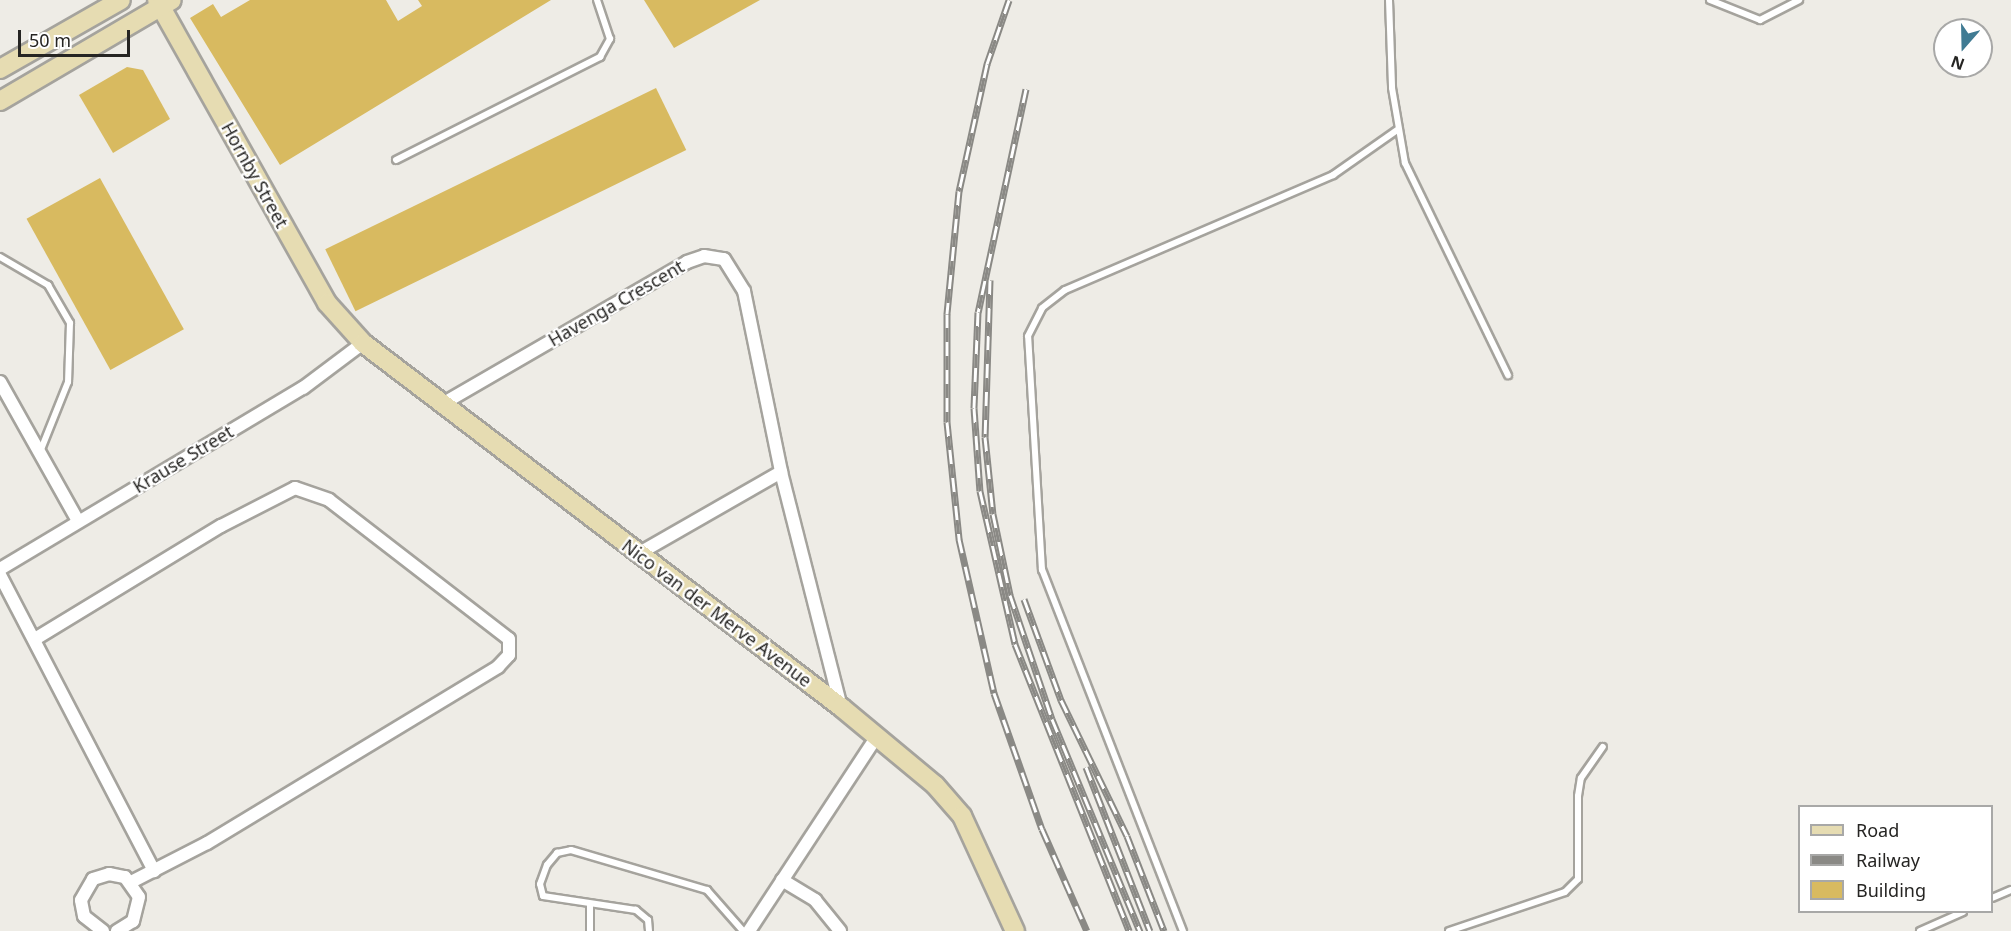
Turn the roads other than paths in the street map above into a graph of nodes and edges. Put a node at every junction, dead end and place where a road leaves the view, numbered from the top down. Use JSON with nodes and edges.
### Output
{"nodes":[{"id":1,"x":121,"y":0,"type":"edge"},
{"id":2,"x":597,"y":0,"type":"edge"},
{"id":3,"x":1389,"y":0,"type":"edge"},
{"id":4,"x":1710,"y":0,"type":"edge"},
{"id":5,"x":1799,"y":0,"type":"edge"},
{"id":6,"x":163,"y":2,"type":"edge"},
{"id":7,"x":0,"y":69,"type":"edge"},
{"id":8,"x":0,"y":101,"type":"edge"},
{"id":9,"x":1397,"y":130,"type":"junction"},
{"id":10,"x":396,"y":160,"type":"dead end"},
{"id":11,"x":0,"y":257,"type":"edge"},
{"id":12,"x":363,"y":343,"type":"junction"},
{"id":13,"x":1508,"y":375,"type":"dead end"},
{"id":14,"x":0,"y":382,"type":"edge"},
{"id":15,"x":444,"y":403,"type":"junction"},
{"id":16,"x":40,"y":453,"type":"junction"},
{"id":17,"x":781,"y":472,"type":"junction"},
{"id":18,"x":78,"y":521,"type":"junction"},
{"id":19,"x":638,"y":554,"type":"junction"},
{"id":20,"x":0,"y":569,"type":"edge"},
{"id":21,"x":0,"y":575,"type":"edge"},
{"id":22,"x":35,"y":639,"type":"junction"},
{"id":23,"x":841,"y":707,"type":"junction"},
{"id":24,"x":877,"y":736,"type":"junction"},
{"id":25,"x":1603,"y":747,"type":"dead end"},
{"id":26,"x":154,"y":871,"type":"junction"},
{"id":27,"x":782,"y":880,"type":"junction"},
{"id":28,"x":131,"y":882,"type":"junction"},
{"id":29,"x":2011,"y":890,"type":"edge"},
{"id":30,"x":1993,"y":898,"type":"edge"},
{"id":31,"x":590,"y":904,"type":"junction"},
{"id":32,"x":1961,"y":913,"type":"edge"},
{"id":33,"x":103,"y":931,"type":"edge"},
{"id":34,"x":117,"y":931,"type":"edge"},
{"id":35,"x":590,"y":931,"type":"edge"},
{"id":36,"x":649,"y":931,"type":"edge"},
{"id":37,"x":743,"y":931,"type":"edge"},
{"id":38,"x":749,"y":931,"type":"edge"},
{"id":39,"x":840,"y":931,"type":"edge"},
{"id":40,"x":1015,"y":931,"type":"edge"},
{"id":41,"x":1183,"y":931,"type":"edge"},
{"id":42,"x":1449,"y":931,"type":"edge"},
{"id":43,"x":1920,"y":931,"type":"edge"}],
"edges":[{"from":1,"to":7,"type":"street"},
{"from":2,"to":10,"type":"lane"},
{"from":3,"to":9,"type":"lane"},
{"from":4,"to":5,"type":"lane"},
{"from":6,"to":8,"type":"street"},
{"from":6,"to":12,"type":"street","name":"Hornby Street"},
{"from":9,"to":13,"type":"lane"},
{"from":9,"to":41,"type":"lane"},
{"from":11,"to":16,"type":"lane"},
{"from":12,"to":15,"type":"street","name":"Nico van der Merve Avenue"},
{"from":12,"to":18,"type":"street","name":"Krause Street"},
{"from":14,"to":16,"type":"street"},
{"from":15,"to":17,"type":"street","name":"Havenga Crescent"},
{"from":15,"to":19,"type":"street","name":"Nico van der Merve Avenue"},
{"from":16,"to":18,"type":"street"},
{"from":17,"to":19,"type":"street"},
{"from":17,"to":23,"type":"street","name":"Havenga Crescent"},
{"from":18,"to":20,"type":"street","name":"Krause Street"},
{"from":19,"to":23,"type":"street","name":"Nico van der Merve Avenue"},
{"from":21,"to":22,"type":"street"},
{"from":22,"to":26,"type":"street"},
{"from":22,"to":26,"type":"street"},
{"from":23,"to":24,"type":"street","name":"Nico van der Merve Avenue"},
{"from":24,"to":27,"type":"street"},
{"from":24,"to":40,"type":"street","name":"Nico van der Merve Avenue"},
{"from":25,"to":42,"type":"lane"},
{"from":26,"to":28,"type":"street"},
{"from":27,"to":38,"type":"street"},
{"from":27,"to":39,"type":"street"},
{"from":28,"to":33,"type":"street"},
{"from":28,"to":34,"type":"street"},
{"from":29,"to":30,"type":"lane"},
{"from":31,"to":35,"type":"lane"},
{"from":31,"to":36,"type":"lane"},
{"from":31,"to":37,"type":"lane"},
{"from":32,"to":43,"type":"lane"}]}
